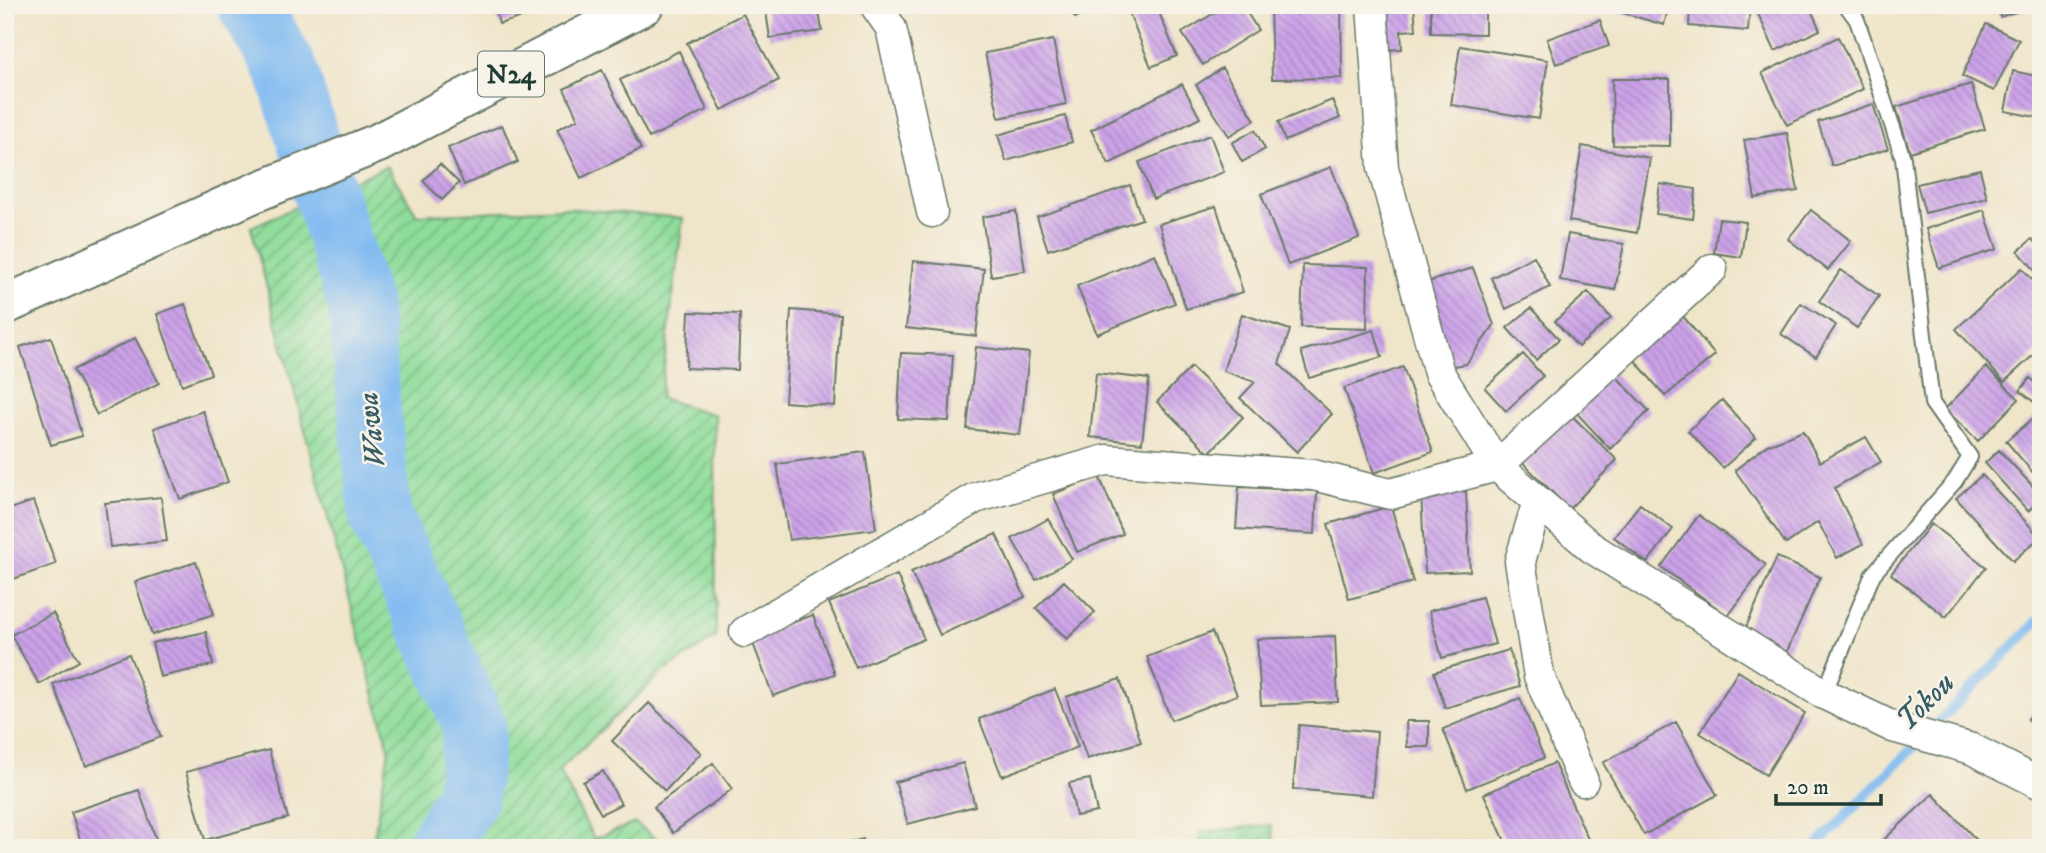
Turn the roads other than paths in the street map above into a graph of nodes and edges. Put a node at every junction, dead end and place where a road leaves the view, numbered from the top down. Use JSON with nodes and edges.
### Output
{"nodes":[{"id":1,"x":644,"y":5,"type":"edge"},
{"id":2,"x":876,"y":5,"type":"edge"},
{"id":3,"x":1372,"y":5,"type":"edge"},
{"id":4,"x":1846,"y":5,"type":"edge"},
{"id":5,"x":932,"y":212,"type":"dead end"},
{"id":6,"x":1712,"y":269,"type":"dead end"},
{"id":7,"x":5,"y":305,"type":"edge"},
{"id":8,"x":1497,"y":466,"type":"junction"},
{"id":9,"x":1538,"y":501,"type":"junction"},
{"id":10,"x":745,"y":632,"type":"dead end"},
{"id":11,"x":1824,"y":694,"type":"junction"},
{"id":12,"x":1583,"y":781,"type":"dead end"},
{"id":13,"x":2041,"y":783,"type":"edge"}],
"edges":[{"from":1,"to":7,"type":"main road","number":"N24"},
{"from":2,"to":5,"type":"street"},
{"from":3,"to":8,"type":"street"},
{"from":4,"to":11,"type":"lane"},
{"from":6,"to":8,"type":"street"},
{"from":8,"to":9,"type":"street"},
{"from":8,"to":10,"type":"street"},
{"from":9,"to":11,"type":"street"},
{"from":9,"to":12,"type":"street"},
{"from":11,"to":13,"type":"street"}]}
